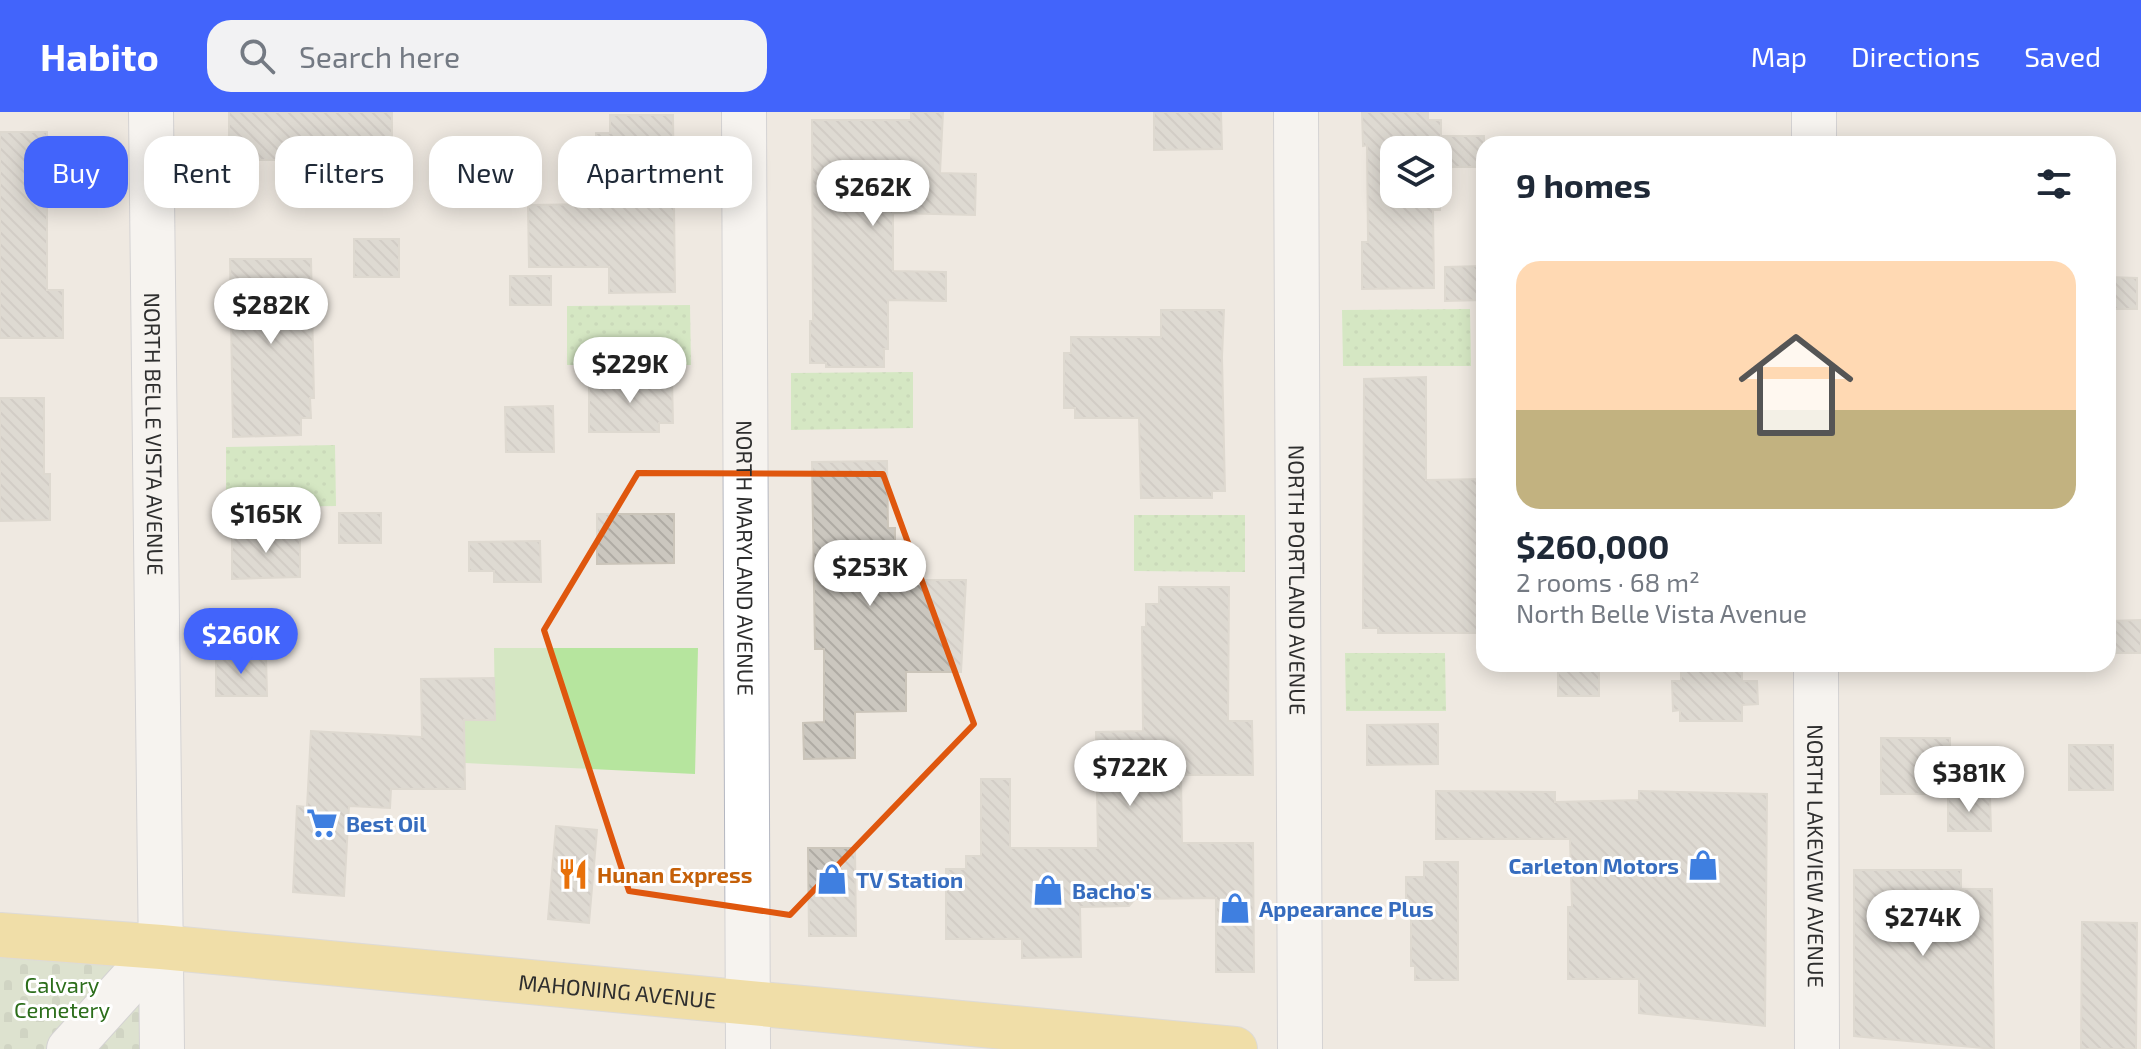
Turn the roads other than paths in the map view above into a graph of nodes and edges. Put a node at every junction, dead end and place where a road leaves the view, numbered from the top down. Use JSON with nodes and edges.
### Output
{"nodes":[{"id":1,"x":151,"y":112,"type":"edge"},
{"id":2,"x":744,"y":112,"type":"edge"},
{"id":3,"x":1296,"y":112,"type":"edge"},
{"id":4,"x":1814,"y":112,"type":"edge"},
{"id":5,"x":1814,"y":136,"type":"edge"},
{"id":6,"x":1816,"y":672,"type":"edge"},
{"id":7,"x":0,"y":935,"type":"edge"},
{"id":8,"x":161,"y":947,"type":"junction"},
{"id":9,"x":748,"y":1003,"type":"junction"},
{"id":10,"x":69,"y":1049,"type":"edge"},
{"id":11,"x":162,"y":1049,"type":"edge"},
{"id":12,"x":748,"y":1049,"type":"edge"},
{"id":13,"x":1235,"y":1049,"type":"edge"},
{"id":14,"x":1300,"y":1049,"type":"edge"},
{"id":15,"x":1817,"y":1049,"type":"edge"}],
"edges":[{"from":1,"to":8,"type":"street","name":"NORTH BELLE VISTA AVENUE"},
{"from":2,"to":9,"type":"street","name":"NORTH MARYLAND AVENUE"},
{"from":3,"to":14,"type":"street","name":"NORTH PORTLAND AVENUE"},
{"from":4,"to":5,"type":"street"},
{"from":6,"to":15,"type":"street","name":"NORTH LAKEVIEW AVENUE"},
{"from":7,"to":8,"type":"main road","name":"MAHONING AVENUE"},
{"from":8,"to":9,"type":"main road","name":"MAHONING AVENUE"},
{"from":8,"to":10,"type":"street"},
{"from":8,"to":11,"type":"street","name":"NORTH BELLE VISTA AVENUE"},
{"from":9,"to":12,"type":"street","name":"NORTH MARYLAND AVENUE"},
{"from":9,"to":13,"type":"main road","name":"MAHONING AVENUE"}]}
